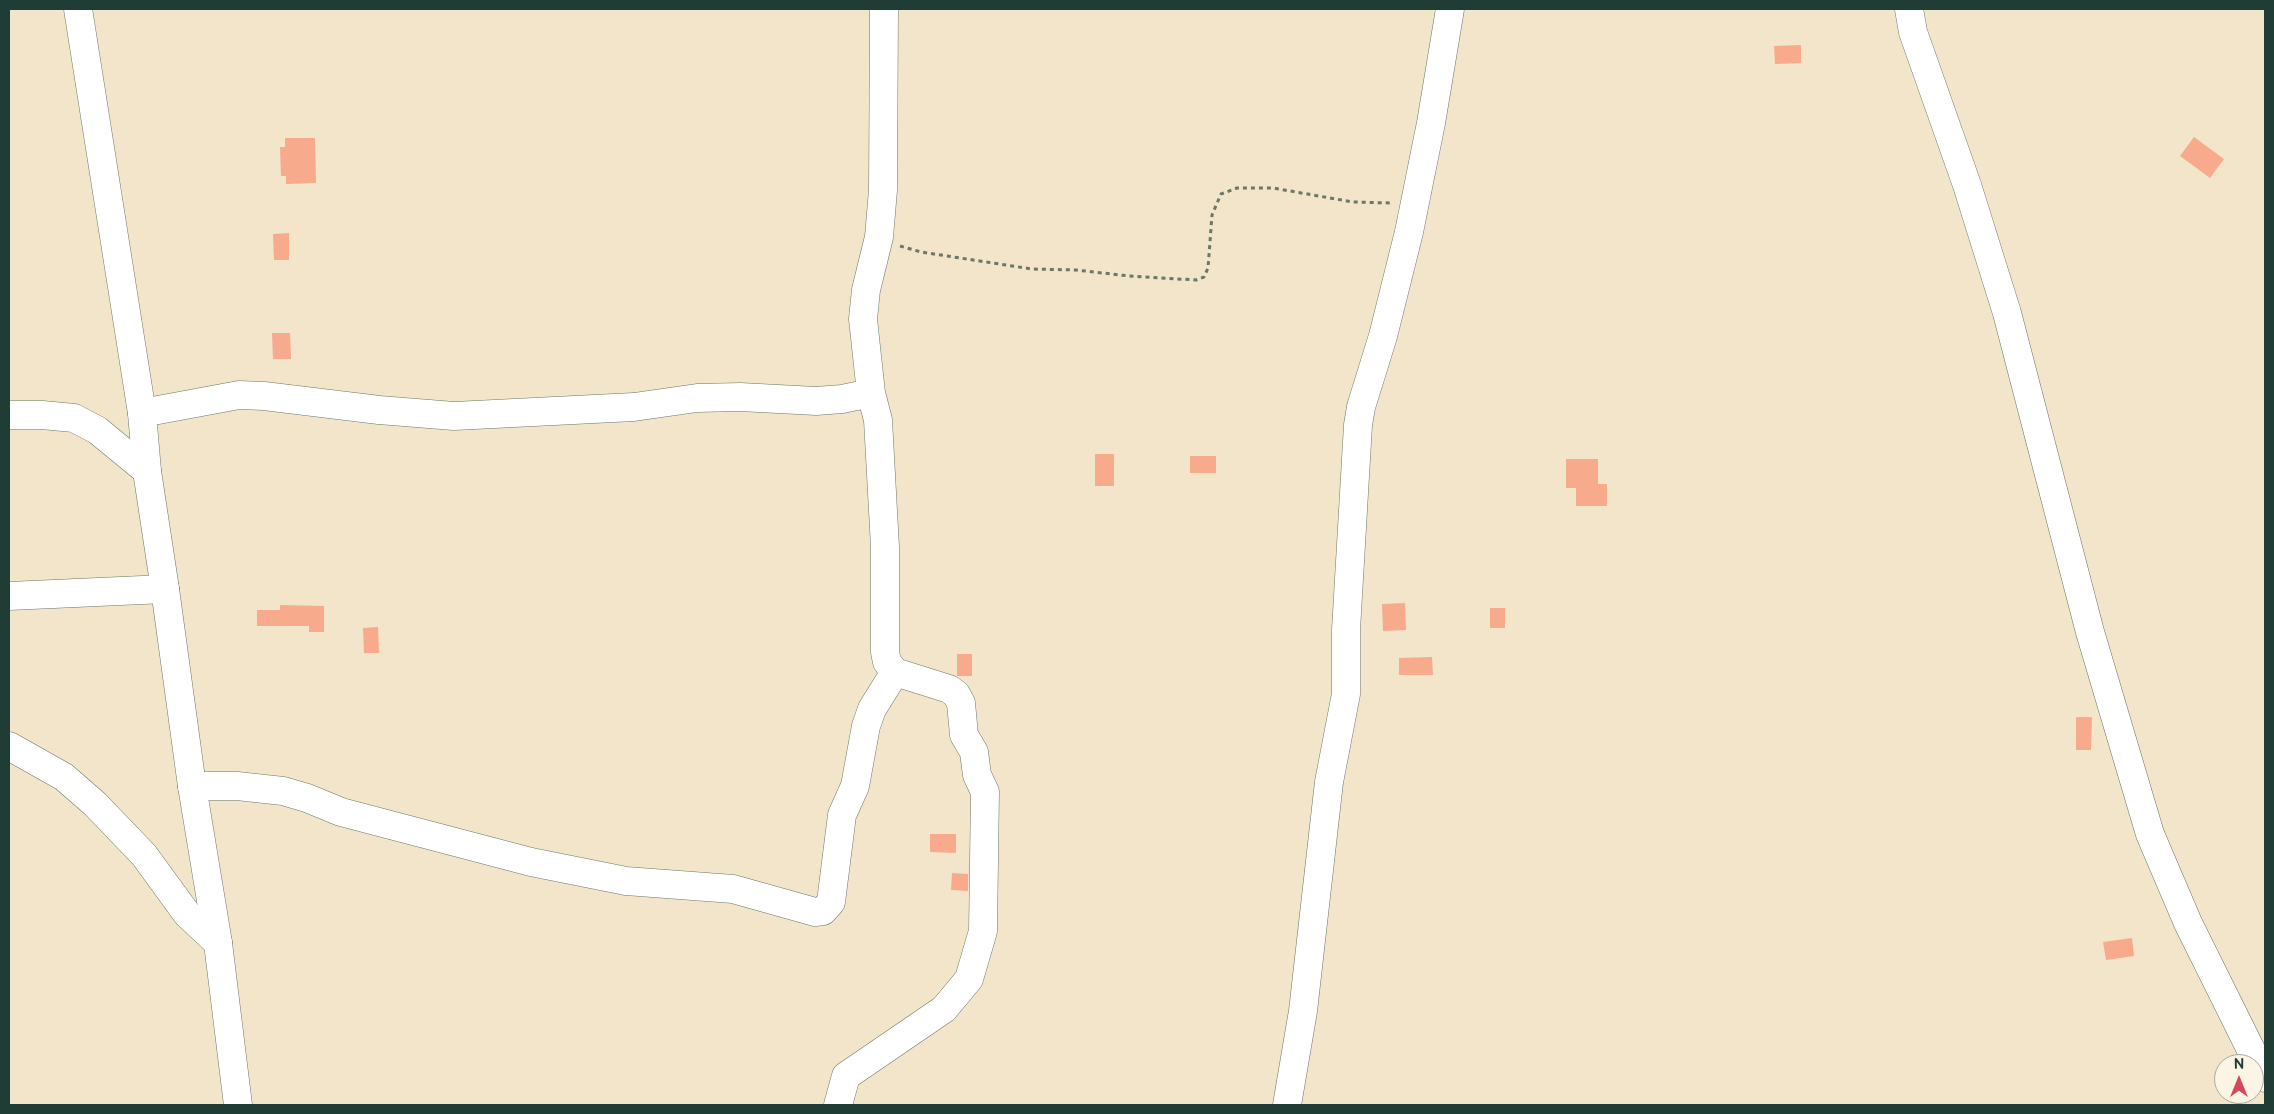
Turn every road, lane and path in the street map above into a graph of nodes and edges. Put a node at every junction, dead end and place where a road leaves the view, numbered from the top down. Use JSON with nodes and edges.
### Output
{"nodes":[{"id":1,"x":78,"y":9,"type":"edge"},
{"id":2,"x":884,"y":9,"type":"edge"},
{"id":3,"x":1450,"y":9,"type":"edge"},
{"id":4,"x":1909,"y":9,"type":"edge"},
{"id":5,"x":1414,"y":204,"type":"junction"},
{"id":6,"x":879,"y":237,"type":"junction"},
{"id":7,"x":872,"y":394,"type":"junction"},
{"id":8,"x":142,"y":413,"type":"junction"},
{"id":9,"x":9,"y":415,"type":"edge"},
{"id":10,"x":146,"y":471,"type":"junction"},
{"id":11,"x":165,"y":589,"type":"junction"},
{"id":12,"x":9,"y":596,"type":"edge"},
{"id":13,"x":895,"y":672,"type":"junction"},
{"id":14,"x":9,"y":746,"type":"edge"},
{"id":15,"x":192,"y":786,"type":"junction"},
{"id":16,"x":218,"y":944,"type":"junction"},
{"id":17,"x":2265,"y":1078,"type":"edge"},
{"id":18,"x":238,"y":1105,"type":"edge"},
{"id":19,"x":838,"y":1105,"type":"edge"},
{"id":20,"x":1287,"y":1105,"type":"edge"}],
"edges":[{"from":1,"to":8,"type":"street"},
{"from":2,"to":6,"type":"street"},
{"from":3,"to":5,"type":"street"},
{"from":4,"to":17,"type":"street"},
{"from":5,"to":6,"type":"path"},
{"from":5,"to":20,"type":"street"},
{"from":6,"to":7,"type":"street"},
{"from":7,"to":8,"type":"street"},
{"from":7,"to":13,"type":"street"},
{"from":8,"to":10,"type":"street"},
{"from":9,"to":10,"type":"street"},
{"from":10,"to":11,"type":"street"},
{"from":11,"to":12,"type":"street"},
{"from":11,"to":15,"type":"street"},
{"from":13,"to":15,"type":"street"},
{"from":13,"to":19,"type":"street"},
{"from":14,"to":16,"type":"street"},
{"from":15,"to":16,"type":"street"},
{"from":16,"to":18,"type":"street"}]}
